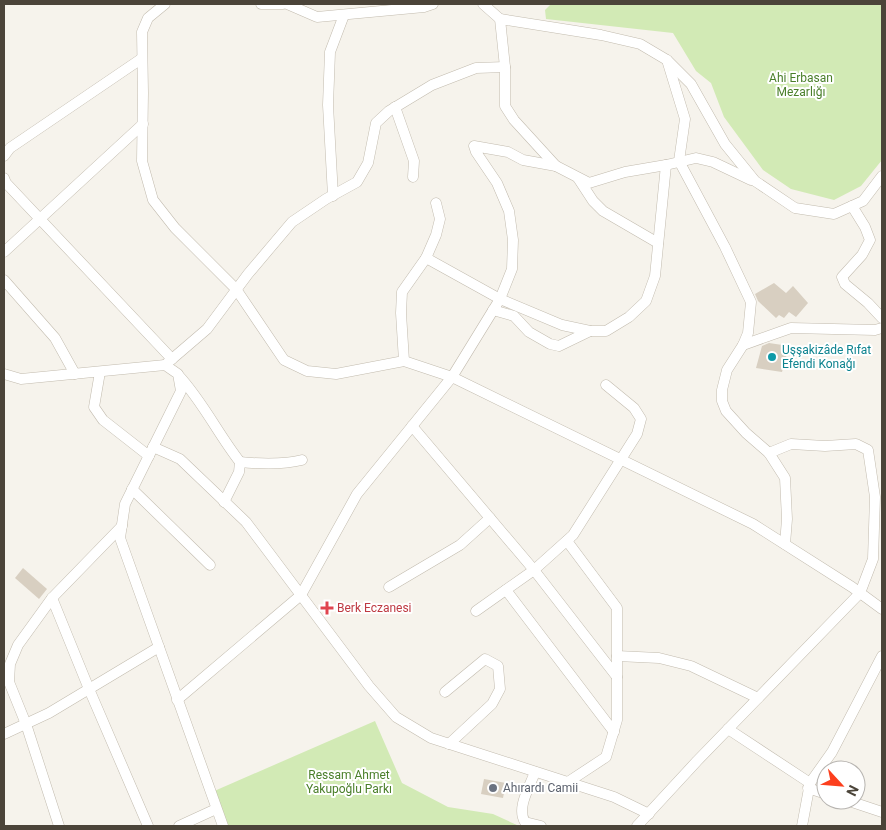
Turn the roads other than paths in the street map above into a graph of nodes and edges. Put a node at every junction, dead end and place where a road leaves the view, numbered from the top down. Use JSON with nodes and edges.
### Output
{"nodes":[{"id":1,"x":165,"y":4,"type":"edge"},
{"id":2,"x":260,"y":4,"type":"edge"},
{"id":3,"x":271,"y":4,"type":"edge"},
{"id":4,"x":283,"y":4,"type":"edge"},
{"id":5,"x":287,"y":4,"type":"edge"},
{"id":6,"x":433,"y":4,"type":"edge"},
{"id":7,"x":483,"y":4,"type":"edge"},
{"id":8,"x":362,"y":8,"type":"edge"},
{"id":9,"x":344,"y":15,"type":"junction"},
{"id":10,"x":500,"y":19,"type":"junction"},
{"id":11,"x":141,"y":59,"type":"junction"},
{"id":12,"x":667,"y":60,"type":"junction"},
{"id":13,"x":505,"y":68,"type":"junction"},
{"id":14,"x":395,"y":107,"type":"junction"},
{"id":15,"x":143,"y":124,"type":"junction"},
{"id":16,"x":4,"y":154,"type":"edge"},
{"id":17,"x":679,"y":161,"type":"junction"},
{"id":18,"x":556,"y":166,"type":"junction"},
{"id":19,"x":666,"y":166,"type":"junction"},
{"id":20,"x":882,"y":176,"type":"edge"},
{"id":21,"x":413,"y":177,"type":"dead end"},
{"id":22,"x":578,"y":177,"type":"junction"},
{"id":23,"x":4,"y":178,"type":"edge"},
{"id":24,"x":756,"y":182,"type":"junction"},
{"id":25,"x":333,"y":196,"type":"junction"},
{"id":26,"x":436,"y":203,"type":"dead end"},
{"id":27,"x":852,"y":206,"type":"junction"},
{"id":28,"x":40,"y":219,"type":"junction"},
{"id":29,"x":658,"y":243,"type":"junction"},
{"id":30,"x":4,"y":252,"type":"edge"},
{"id":31,"x":426,"y":258,"type":"junction"},
{"id":32,"x":4,"y":280,"type":"edge"},
{"id":33,"x":236,"y":289,"type":"junction"},
{"id":34,"x":500,"y":299,"type":"junction"},
{"id":35,"x":493,"y":310,"type":"junction"},
{"id":36,"x":882,"y":318,"type":"edge"},
{"id":37,"x":882,"y":328,"type":"edge"},
{"id":38,"x":590,"y":331,"type":"junction"},
{"id":39,"x":743,"y":345,"type":"junction"},
{"id":40,"x":169,"y":362,"type":"junction"},
{"id":41,"x":404,"y":362,"type":"junction"},
{"id":42,"x":100,"y":372,"type":"junction"},
{"id":43,"x":75,"y":374,"type":"junction"},
{"id":44,"x":178,"y":374,"type":"junction"},
{"id":45,"x":7,"y":377,"type":"edge"},
{"id":46,"x":452,"y":377,"type":"junction"},
{"id":47,"x":606,"y":385,"type":"dead end"},
{"id":48,"x":412,"y":426,"type":"junction"},
{"id":49,"x":154,"y":446,"type":"junction"},
{"id":50,"x":769,"y":453,"type":"junction"},
{"id":51,"x":149,"y":456,"type":"junction"},
{"id":52,"x":302,"y":460,"type":"dead end"},
{"id":53,"x":619,"y":460,"type":"junction"},
{"id":54,"x":240,"y":462,"type":"junction"},
{"id":55,"x":132,"y":489,"type":"junction"},
{"id":56,"x":224,"y":502,"type":"junction"},
{"id":57,"x":490,"y":518,"type":"junction"},
{"id":58,"x":122,"y":526,"type":"junction"},
{"id":59,"x":567,"y":541,"type":"junction"},
{"id":60,"x":785,"y":544,"type":"junction"},
{"id":61,"x":210,"y":565,"type":"dead end"},
{"id":62,"x":534,"y":570,"type":"junction"},
{"id":63,"x":389,"y":587,"type":"dead end"},
{"id":64,"x":506,"y":590,"type":"junction"},
{"id":65,"x":860,"y":593,"type":"junction"},
{"id":66,"x":301,"y":595,"type":"junction"},
{"id":67,"x":52,"y":598,"type":"junction"},
{"id":68,"x":882,"y":609,"type":"edge"},
{"id":69,"x":476,"y":611,"type":"dead end"},
{"id":70,"x":159,"y":647,"type":"junction"},
{"id":71,"x":617,"y":656,"type":"junction"},
{"id":72,"x":882,"y":656,"type":"edge"},
{"id":73,"x":879,"y":673,"type":"edge"},
{"id":74,"x":617,"y":677,"type":"junction"},
{"id":75,"x":89,"y":689,"type":"junction"},
{"id":76,"x":444,"y":692,"type":"dead end"},
{"id":77,"x":758,"y":698,"type":"junction"},
{"id":78,"x":178,"y":700,"type":"junction"},
{"id":79,"x":26,"y":724,"type":"junction"},
{"id":80,"x":728,"y":729,"type":"junction"},
{"id":81,"x":614,"y":732,"type":"junction"},
{"id":82,"x":4,"y":734,"type":"edge"},
{"id":83,"x":449,"y":744,"type":"junction"},
{"id":84,"x":535,"y":772,"type":"junction"},
{"id":85,"x":568,"y":782,"type":"junction"},
{"id":86,"x":809,"y":786,"type":"junction"},
{"id":87,"x":816,"y":789,"type":"edge"},
{"id":88,"x":866,"y":807,"type":"edge"},
{"id":89,"x":216,"y":810,"type":"junction"},
{"id":90,"x":882,"y":812,"type":"edge"},
{"id":91,"x":649,"y":814,"type":"junction"},
{"id":92,"x":59,"y":826,"type":"edge"},
{"id":93,"x":148,"y":826,"type":"edge"},
{"id":94,"x":179,"y":826,"type":"edge"},
{"id":95,"x":222,"y":826,"type":"edge"},
{"id":96,"x":541,"y":826,"type":"edge"},
{"id":97,"x":637,"y":826,"type":"edge"},
{"id":98,"x":802,"y":826,"type":"edge"}],
"edges":[{"from":1,"to":11,"type":"street"},
{"from":2,"to":3,"type":"street"},
{"from":3,"to":4,"type":"street"},
{"from":5,"to":9,"type":"street"},
{"from":6,"to":8,"type":"street"},
{"from":7,"to":10,"type":"street"},
{"from":8,"to":9,"type":"street"},
{"from":9,"to":25,"type":"street"},
{"from":10,"to":12,"type":"street"},
{"from":10,"to":13,"type":"street"},
{"from":11,"to":15,"type":"street"},
{"from":11,"to":16,"type":"street"},
{"from":12,"to":17,"type":"street"},
{"from":12,"to":24,"type":"street"},
{"from":13,"to":14,"type":"street"},
{"from":13,"to":18,"type":"street"},
{"from":14,"to":21,"type":"street"},
{"from":14,"to":25,"type":"street"},
{"from":15,"to":28,"type":"street"},
{"from":15,"to":33,"type":"street"},
{"from":17,"to":19,"type":"street"},
{"from":17,"to":24,"type":"street"},
{"from":17,"to":39,"type":"street"},
{"from":18,"to":22,"type":"street"},
{"from":18,"to":34,"type":"street"},
{"from":19,"to":22,"type":"street"},
{"from":19,"to":29,"type":"street"},
{"from":20,"to":27,"type":"street"},
{"from":22,"to":29,"type":"street"},
{"from":23,"to":28,"type":"street"},
{"from":24,"to":27,"type":"street"},
{"from":25,"to":33,"type":"street"},
{"from":26,"to":31,"type":"street"},
{"from":27,"to":36,"type":"street"},
{"from":28,"to":30,"type":"street"},
{"from":28,"to":40,"type":"street"},
{"from":29,"to":38,"type":"street"},
{"from":31,"to":34,"type":"street"},
{"from":31,"to":41,"type":"street"},
{"from":32,"to":43,"type":"street"},
{"from":33,"to":40,"type":"street"},
{"from":33,"to":41,"type":"street"},
{"from":34,"to":35,"type":"street"},
{"from":34,"to":38,"type":"street"},
{"from":35,"to":38,"type":"street"},
{"from":35,"to":46,"type":"street"},
{"from":37,"to":39,"type":"street"},
{"from":39,"to":50,"type":"street"},
{"from":40,"to":42,"type":"street"},
{"from":40,"to":44,"type":"street"},
{"from":41,"to":46,"type":"street"},
{"from":42,"to":43,"type":"street"},
{"from":42,"to":51,"type":"street"},
{"from":43,"to":45,"type":"street"},
{"from":44,"to":49,"type":"street"},
{"from":44,"to":54,"type":"street"},
{"from":46,"to":48,"type":"street"},
{"from":46,"to":53,"type":"street"},
{"from":47,"to":53,"type":"street"},
{"from":48,"to":57,"type":"street"},
{"from":48,"to":66,"type":"street"},
{"from":49,"to":51,"type":"street"},
{"from":49,"to":56,"type":"street"},
{"from":50,"to":60,"type":"street"},
{"from":50,"to":65,"type":"street"},
{"from":51,"to":55,"type":"street"},
{"from":52,"to":54,"type":"street"},
{"from":53,"to":59,"type":"street"},
{"from":53,"to":60,"type":"street"},
{"from":54,"to":56,"type":"street"},
{"from":55,"to":58,"type":"street"},
{"from":55,"to":61,"type":"street"},
{"from":56,"to":66,"type":"street"},
{"from":57,"to":62,"type":"street"},
{"from":57,"to":63,"type":"street"},
{"from":58,"to":67,"type":"street"},
{"from":58,"to":70,"type":"street"},
{"from":59,"to":62,"type":"street"},
{"from":59,"to":71,"type":"street"},
{"from":60,"to":65,"type":"street"},
{"from":62,"to":64,"type":"street"},
{"from":62,"to":74,"type":"street"},
{"from":64,"to":69,"type":"street"},
{"from":64,"to":81,"type":"street"},
{"from":65,"to":68,"type":"street"},
{"from":65,"to":77,"type":"street"},
{"from":66,"to":78,"type":"street"},
{"from":66,"to":83,"type":"street"},
{"from":67,"to":75,"type":"street"},
{"from":67,"to":79,"type":"street"},
{"from":70,"to":75,"type":"street"},
{"from":70,"to":78,"type":"street"},
{"from":71,"to":74,"type":"street"},
{"from":71,"to":77,"type":"street"},
{"from":72,"to":73,"type":"street"},
{"from":73,"to":86,"type":"street"},
{"from":74,"to":81,"type":"street"},
{"from":75,"to":79,"type":"street"},
{"from":75,"to":93,"type":"street"},
{"from":76,"to":83,"type":"street"},
{"from":77,"to":80,"type":"street"},
{"from":78,"to":89,"type":"street"},
{"from":79,"to":82,"type":"street"},
{"from":79,"to":92,"type":"street"},
{"from":80,"to":86,"type":"street"},
{"from":80,"to":91,"type":"street"},
{"from":81,"to":85,"type":"street"},
{"from":83,"to":84,"type":"street"},
{"from":84,"to":85,"type":"street"},
{"from":84,"to":96,"type":"street"},
{"from":85,"to":91,"type":"street"},
{"from":86,"to":87,"type":"street"},
{"from":86,"to":98,"type":"street"},
{"from":88,"to":90,"type":"street"},
{"from":89,"to":94,"type":"street"},
{"from":89,"to":95,"type":"street"},
{"from":91,"to":97,"type":"street"}]}
